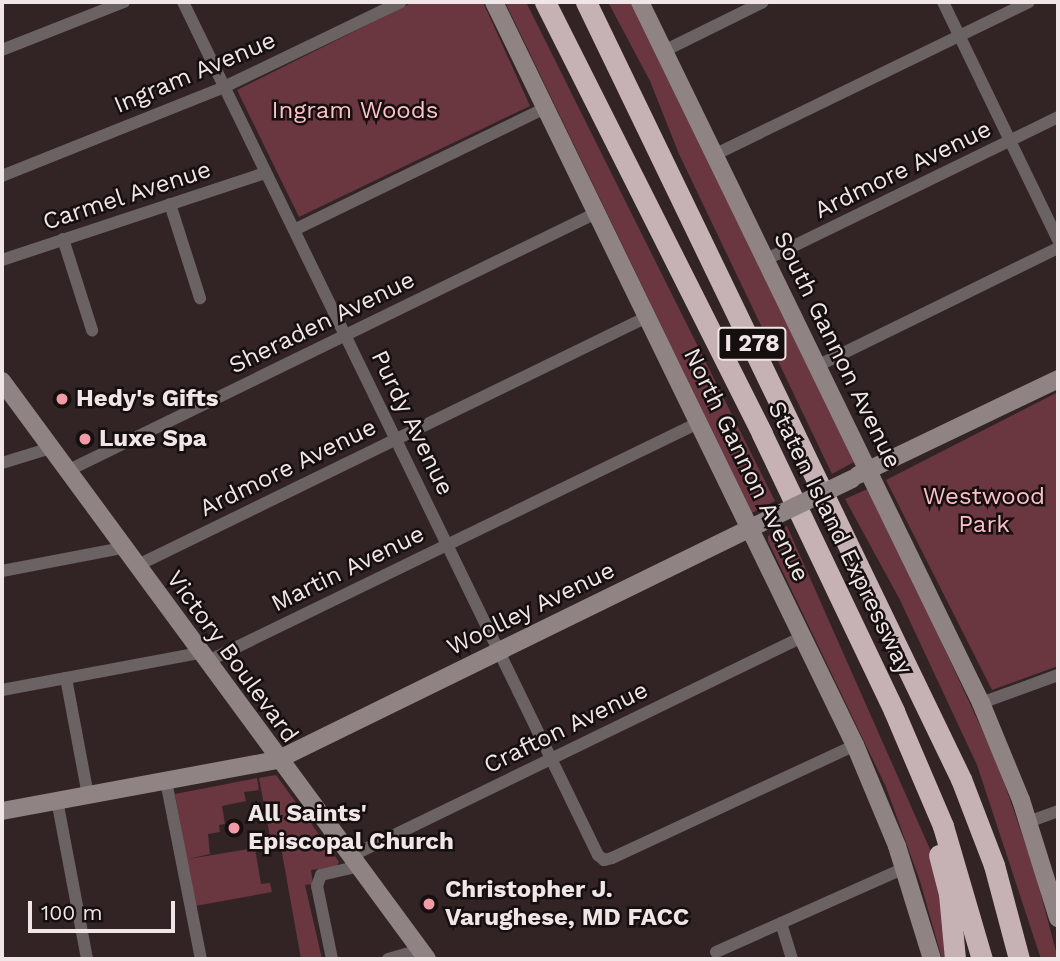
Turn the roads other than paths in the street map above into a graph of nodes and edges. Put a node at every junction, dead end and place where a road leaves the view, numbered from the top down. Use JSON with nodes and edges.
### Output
{"nodes":[{"id":1,"x":124,"y":2,"type":"edge"},
{"id":2,"x":183,"y":2,"type":"edge"},
{"id":3,"x":401,"y":2,"type":"edge"},
{"id":4,"x":494,"y":2,"type":"edge"},
{"id":5,"x":545,"y":2,"type":"edge"},
{"id":6,"x":589,"y":2,"type":"edge"},
{"id":7,"x":640,"y":2,"type":"edge"},
{"id":8,"x":763,"y":2,"type":"edge"},
{"id":9,"x":943,"y":2,"type":"edge"},
{"id":10,"x":1029,"y":2,"type":"edge"},
{"id":11,"x":959,"y":36,"type":"junction"},
{"id":12,"x":2,"y":50,"type":"edge"},
{"id":13,"x":664,"y":51,"type":"junction"},
{"id":14,"x":224,"y":87,"type":"junction"},
{"id":15,"x":545,"y":108,"type":"junction"},
{"id":16,"x":1058,"y":117,"type":"edge"},
{"id":17,"x":1011,"y":140,"type":"junction"},
{"id":18,"x":715,"y":155,"type":"junction"},
{"id":19,"x":265,"y":173,"type":"junction"},
{"id":20,"x":2,"y":176,"type":"edge"},
{"id":21,"x":170,"y":204,"type":"junction"},
{"id":22,"x":596,"y":213,"type":"junction"},
{"id":23,"x":294,"y":230,"type":"junction"},
{"id":24,"x":63,"y":239,"type":"junction"},
{"id":25,"x":1058,"y":240,"type":"edge"},
{"id":26,"x":1058,"y":248,"type":"edge"},
{"id":27,"x":2,"y":260,"type":"edge"},
{"id":28,"x":765,"y":260,"type":"junction"},
{"id":29,"x":200,"y":298,"type":"dead end"},
{"id":30,"x":647,"y":317,"type":"junction"},
{"id":31,"x":92,"y":330,"type":"dead end"},
{"id":32,"x":346,"y":334,"type":"junction"},
{"id":33,"x":817,"y":366,"type":"junction"},
{"id":34,"x":1058,"y":379,"type":"edge"},
{"id":35,"x":2,"y":381,"type":"edge"},
{"id":36,"x":698,"y":423,"type":"junction"},
{"id":37,"x":397,"y":439,"type":"junction"},
{"id":38,"x":51,"y":448,"type":"junction"},
{"id":39,"x":2,"y":463,"type":"edge"},
{"id":40,"x":67,"y":471,"type":"junction"},
{"id":41,"x":860,"y":475,"type":"junction"},
{"id":42,"x":750,"y":529,"type":"junction"},
{"id":43,"x":448,"y":544,"type":"junction"},
{"id":44,"x":123,"y":548,"type":"junction"},
{"id":45,"x":136,"y":566,"type":"junction"},
{"id":46,"x":2,"y":571,"type":"edge"},
{"id":47,"x":802,"y":637,"type":"junction"},
{"id":48,"x":499,"y":651,"type":"junction"},
{"id":49,"x":202,"y":657,"type":"junction"},
{"id":50,"x":1058,"y":675,"type":"edge"},
{"id":51,"x":66,"y":678,"type":"junction"},
{"id":52,"x":2,"y":690,"type":"edge"},
{"id":53,"x":981,"y":703,"type":"junction"},
{"id":54,"x":855,"y":745,"type":"junction"},
{"id":55,"x":551,"y":759,"type":"junction"},
{"id":56,"x":276,"y":760,"type":"junction"},
{"id":57,"x":921,"y":771,"type":"junction"},
{"id":58,"x":166,"y":780,"type":"junction"},
{"id":59,"x":88,"y":795,"type":"junction"},
{"id":60,"x":57,"y":800,"type":"junction"},
{"id":61,"x":2,"y":811,"type":"edge"},
{"id":62,"x":1058,"y":811,"type":"edge"},
{"id":63,"x":1028,"y":821,"type":"junction"},
{"id":64,"x":353,"y":862,"type":"junction"},
{"id":65,"x":994,"y":865,"type":"junction"},
{"id":66,"x":905,"y":869,"type":"junction"},
{"id":67,"x":1058,"y":918,"type":"edge"},
{"id":68,"x":781,"y":923,"type":"junction"},
{"id":69,"x":716,"y":952,"type":"dead end"},
{"id":70,"x":423,"y":955,"type":"edge"},
{"id":71,"x":87,"y":959,"type":"edge"},
{"id":72,"x":201,"y":959,"type":"edge"},
{"id":73,"x":332,"y":959,"type":"edge"},
{"id":74,"x":388,"y":959,"type":"edge"},
{"id":75,"x":792,"y":959,"type":"edge"},
{"id":76,"x":932,"y":959,"type":"edge"},
{"id":77,"x":955,"y":959,"type":"edge"},
{"id":78,"x":982,"y":959,"type":"edge"},
{"id":79,"x":1020,"y":959,"type":"edge"},
{"id":80,"x":1032,"y":959,"type":"edge"}],
"edges":[{"from":1,"to":12,"type":"street"},
{"from":2,"to":14,"type":"street","name":"Purdy Avenue"},
{"from":3,"to":14,"type":"street","name":"Ingram Avenue"},
{"from":4,"to":15,"type":"main road","name":"North Gannon Avenue"},
{"from":5,"to":57,"type":"highway","name":"Staten Island Expressway","number":"I 278"},
{"from":6,"to":65,"type":"highway","name":"Staten Island Expressway","number":"I 278"},
{"from":7,"to":13,"type":"main road","name":"South Gannon Avenue"},
{"from":8,"to":13,"type":"street"},
{"from":9,"to":11,"type":"street"},
{"from":10,"to":11,"type":"street"},
{"from":11,"to":17,"type":"street"},
{"from":11,"to":18,"type":"street"},
{"from":13,"to":18,"type":"main road","name":"South Gannon Avenue"},
{"from":14,"to":19,"type":"street","name":"Purdy Avenue"},
{"from":14,"to":20,"type":"street","name":"Ingram Avenue"},
{"from":15,"to":22,"type":"main road","name":"North Gannon Avenue"},
{"from":15,"to":23,"type":"street"},
{"from":16,"to":17,"type":"street","name":"Ardmore Avenue"},
{"from":17,"to":25,"type":"street"},
{"from":17,"to":28,"type":"street","name":"Ardmore Avenue"},
{"from":18,"to":28,"type":"main road","name":"South Gannon Avenue"},
{"from":19,"to":21,"type":"street","name":"Carmel Avenue"},
{"from":19,"to":23,"type":"street","name":"Purdy Avenue"},
{"from":21,"to":24,"type":"street","name":"Carmel Avenue"},
{"from":21,"to":29,"type":"street"},
{"from":22,"to":30,"type":"main road","name":"North Gannon Avenue"},
{"from":22,"to":32,"type":"street","name":"Sheraden Avenue"},
{"from":23,"to":32,"type":"street","name":"Purdy Avenue"},
{"from":24,"to":27,"type":"street","name":"Carmel Avenue"},
{"from":24,"to":31,"type":"street"},
{"from":26,"to":33,"type":"street"},
{"from":28,"to":33,"type":"main road","name":"South Gannon Avenue"},
{"from":30,"to":36,"type":"main road","name":"North Gannon Avenue"},
{"from":30,"to":37,"type":"street","name":"Ardmore Avenue"},
{"from":32,"to":37,"type":"street","name":"Purdy Avenue"},
{"from":32,"to":40,"type":"street","name":"Sheraden Avenue"},
{"from":33,"to":41,"type":"main road","name":"South Gannon Avenue"},
{"from":34,"to":41,"type":"main road","name":"Woolley Avenue"},
{"from":35,"to":38,"type":"main road","name":"Victory Boulevard"},
{"from":36,"to":42,"type":"main road","name":"North Gannon Avenue"},
{"from":36,"to":43,"type":"street","name":"Martin Avenue"},
{"from":37,"to":43,"type":"street","name":"Purdy Avenue"},
{"from":37,"to":45,"type":"street","name":"Ardmore Avenue"},
{"from":38,"to":39,"type":"street"},
{"from":38,"to":40,"type":"main road","name":"Victory Boulevard"},
{"from":40,"to":44,"type":"main road","name":"Victory Boulevard"},
{"from":41,"to":42,"type":"main road","name":"Woolley Avenue","bridge":true},
{"from":41,"to":53,"type":"main road","name":"South Gannon Avenue"},
{"from":42,"to":47,"type":"main road","name":"North Gannon Avenue"},
{"from":42,"to":48,"type":"main road","name":"Woolley Avenue"},
{"from":43,"to":48,"type":"street","name":"Purdy Avenue"},
{"from":43,"to":49,"type":"street","name":"Martin Avenue"},
{"from":44,"to":45,"type":"main road","name":"Victory Boulevard"},
{"from":44,"to":46,"type":"street"},
{"from":45,"to":49,"type":"main road","name":"Victory Boulevard"},
{"from":47,"to":54,"type":"main road","name":"North Gannon Avenue"},
{"from":47,"to":55,"type":"street","name":"Crafton Avenue"},
{"from":48,"to":55,"type":"street","name":"Purdy Avenue"},
{"from":48,"to":56,"type":"main road","name":"Woolley Avenue"},
{"from":49,"to":51,"type":"street","name":"Martin Avenue"},
{"from":49,"to":56,"type":"main road","name":"Victory Boulevard"},
{"from":50,"to":53,"type":"street"},
{"from":51,"to":52,"type":"street","name":"Martin Avenue"},
{"from":51,"to":59,"type":"street"},
{"from":53,"to":63,"type":"main road","name":"South Gannon Avenue"},
{"from":54,"to":55,"type":"street","name":"Purdy Avenue"},
{"from":54,"to":66,"type":"main road","name":"North Gannon Avenue"},
{"from":55,"to":64,"type":"street","name":"Crafton Avenue"},
{"from":56,"to":58,"type":"main road","name":"Woolley Avenue"},
{"from":56,"to":64,"type":"main road","name":"Victory Boulevard"},
{"from":57,"to":77,"type":"highway"},
{"from":57,"to":78,"type":"highway","name":"Staten Island Expressway","number":"I 278"},
{"from":58,"to":59,"type":"main road","name":"Woolley Avenue"},
{"from":58,"to":72,"type":"street"},
{"from":59,"to":60,"type":"main road","name":"Woolley Avenue"},
{"from":60,"to":61,"type":"main road","name":"Woolley Avenue"},
{"from":60,"to":71,"type":"street"},
{"from":62,"to":63,"type":"street"},
{"from":63,"to":67,"type":"main road","name":"South Gannon Avenue"},
{"from":64,"to":70,"type":"main road","name":"Victory Boulevard"},
{"from":64,"to":73,"type":"street","name":"Crafton Avenue"},
{"from":65,"to":79,"type":"highway","name":"Staten Island Expressway","number":"I 278"},
{"from":65,"to":80,"type":"highway"},
{"from":66,"to":68,"type":"street"},
{"from":66,"to":76,"type":"main road","name":"North Gannon Avenue"},
{"from":68,"to":69,"type":"street"},
{"from":68,"to":75,"type":"street"},
{"from":70,"to":74,"type":"street"}]}
